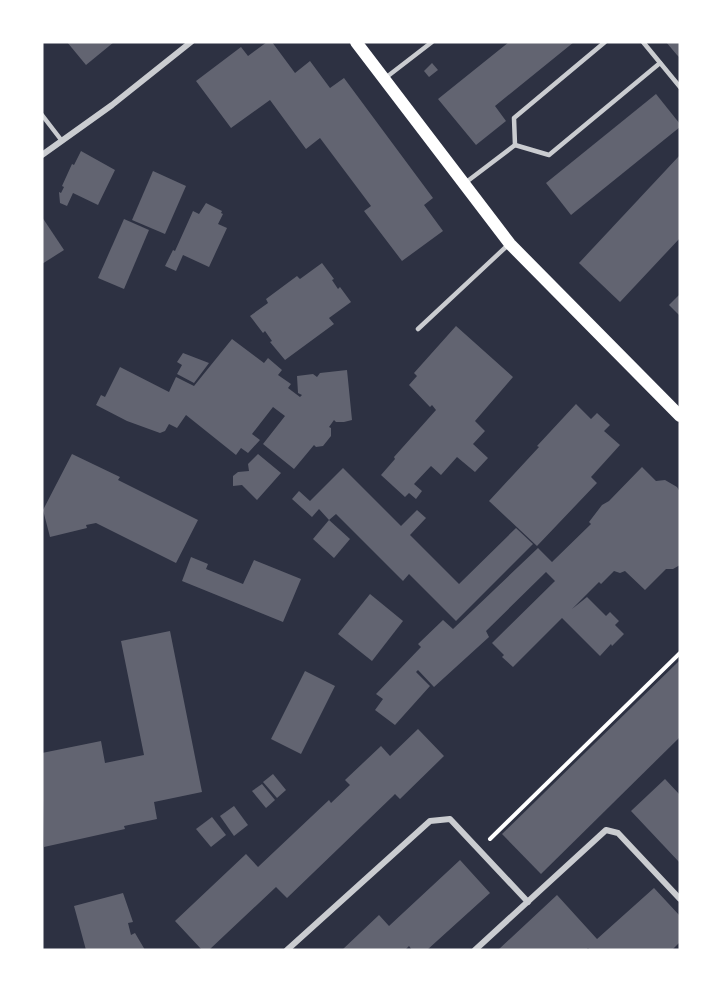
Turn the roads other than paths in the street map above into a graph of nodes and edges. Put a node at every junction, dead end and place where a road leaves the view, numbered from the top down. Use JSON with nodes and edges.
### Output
{"nodes":[{"id":1,"x":191,"y":42,"type":"edge"},
{"id":2,"x":356,"y":42,"type":"edge"},
{"id":3,"x":432,"y":42,"type":"edge"},
{"id":4,"x":605,"y":42,"type":"edge"},
{"id":5,"x":643,"y":42,"type":"edge"},
{"id":6,"x":660,"y":63,"type":"junction"},
{"id":7,"x":383,"y":79,"type":"junction"},
{"id":8,"x":680,"y":87,"type":"edge"},
{"id":9,"x":42,"y":116,"type":"edge"},
{"id":10,"x":62,"y":141,"type":"junction"},
{"id":11,"x":515,"y":145,"type":"junction"},
{"id":12,"x":42,"y":155,"type":"edge"},
{"id":13,"x":464,"y":184,"type":"junction"},
{"id":14,"x":510,"y":244,"type":"junction"},
{"id":15,"x":418,"y":329,"type":"dead end"},
{"id":16,"x":680,"y":416,"type":"edge"},
{"id":17,"x":680,"y":899,"type":"edge"},
{"id":18,"x":528,"y":902,"type":"junction"},
{"id":19,"x":287,"y":950,"type":"edge"},
{"id":20,"x":476,"y":950,"type":"edge"}],
"edges":[{"from":1,"to":10,"type":"street"},
{"from":2,"to":7,"type":"main road"},
{"from":3,"to":7,"type":"lane"},
{"from":4,"to":11,"type":"lane"},
{"from":5,"to":6,"type":"lane"},
{"from":6,"to":8,"type":"lane"},
{"from":6,"to":11,"type":"lane"},
{"from":7,"to":13,"type":"main road"},
{"from":9,"to":10,"type":"lane"},
{"from":10,"to":12,"type":"street"},
{"from":11,"to":13,"type":"lane"},
{"from":13,"to":14,"type":"main road"},
{"from":14,"to":15,"type":"lane"},
{"from":14,"to":16,"type":"main road"},
{"from":17,"to":18,"type":"street"},
{"from":18,"to":19,"type":"street"},
{"from":18,"to":20,"type":"street"}]}
